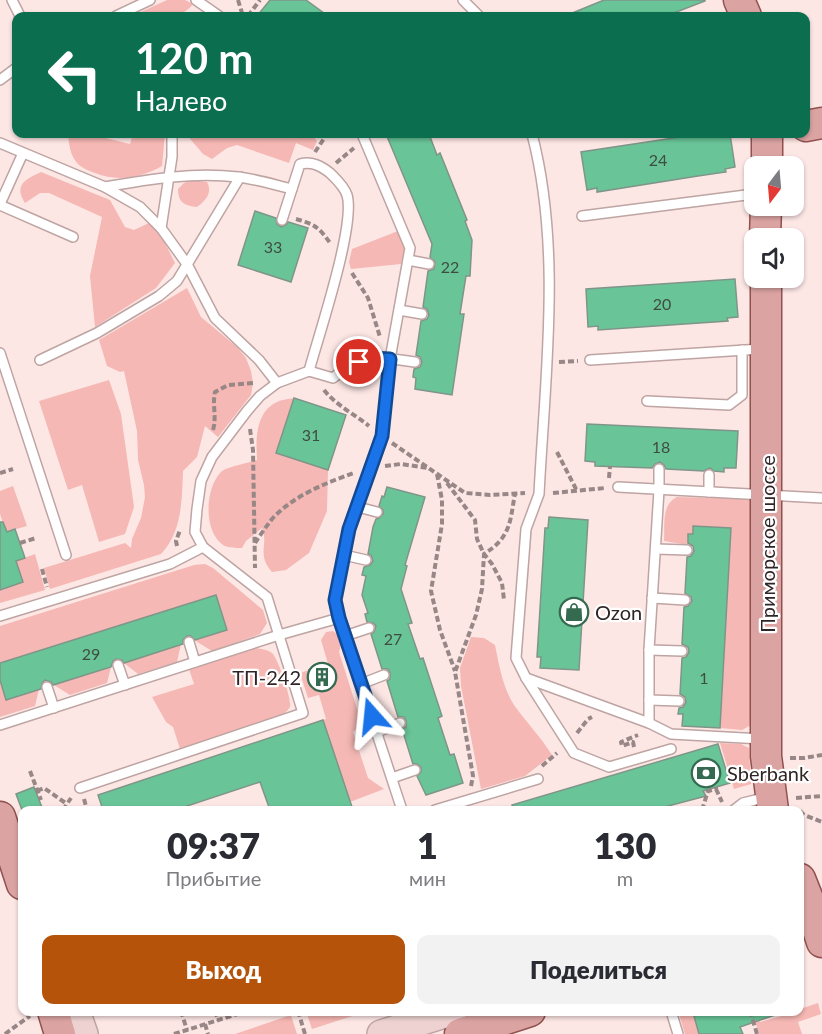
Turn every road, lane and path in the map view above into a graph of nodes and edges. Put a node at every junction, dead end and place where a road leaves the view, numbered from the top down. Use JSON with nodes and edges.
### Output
{"nodes":[{"id":1,"x":150,"y":0,"type":"edge"},
{"id":2,"x":196,"y":0,"type":"edge"},
{"id":3,"x":463,"y":0,"type":"edge"},
{"id":4,"x":124,"y":12,"type":"edge"},
{"id":5,"x":213,"y":12,"type":"edge"},
{"id":6,"x":475,"y":12,"type":"edge"},
{"id":7,"x":172,"y":138,"type":"edge"},
{"id":8,"x":362,"y":138,"type":"edge"},
{"id":9,"x":365,"y":138,"type":"edge"},
{"id":10,"x":533,"y":138,"type":"edge"},
{"id":11,"x":769,"y":138,"type":"edge"},
{"id":12,"x":0,"y":142,"type":"edge"},
{"id":13,"x":23,"y":153,"type":"junction"},
{"id":14,"x":768,"y":156,"type":"edge"},
{"id":15,"x":327,"y":171,"type":"junction"},
{"id":16,"x":169,"y":176,"type":"junction"},
{"id":17,"x":240,"y":177,"type":"junction"},
{"id":18,"x":105,"y":187,"type":"junction"},
{"id":19,"x":292,"y":189,"type":"junction"},
{"id":20,"x":744,"y":196,"type":"edge"},
{"id":21,"x":0,"y":205,"type":"edge"},
{"id":22,"x":582,"y":216,"type":"dead end"},
{"id":23,"x":283,"y":217,"type":"joint"},
{"id":24,"x":161,"y":228,"type":"junction"},
{"id":25,"x":73,"y":237,"type":"dead end"},
{"id":26,"x":341,"y":258,"type":"junction"},
{"id":27,"x":408,"y":260,"type":"junction"},
{"id":28,"x":187,"y":264,"type":"junction"},
{"id":29,"x":429,"y":264,"type":"dead end"},
{"id":30,"x":764,"y":288,"type":"edge"},
{"id":31,"x":399,"y":310,"type":"junction"},
{"id":32,"x":422,"y":314,"type":"dead end"},
{"id":33,"x":754,"y":349,"type":"junction"},
{"id":34,"x":0,"y":353,"type":"edge"},
{"id":35,"x":390,"y":359,"type":"junction"},
{"id":36,"x":40,"y":360,"type":"dead end"},
{"id":37,"x":590,"y":360,"type":"joint"},
{"id":38,"x":415,"y":362,"type":"dead end"},
{"id":39,"x":546,"y":363,"type":"junction"},
{"id":40,"x":309,"y":371,"type":"junction"},
{"id":41,"x":277,"y":383,"type":"junction"},
{"id":42,"x":647,"y":401,"type":"dead end"},
{"id":43,"x":247,"y":411,"type":"junction"},
{"id":44,"x":543,"y":426,"type":"junction"},
{"id":45,"x":382,"y":436,"type":"junction"},
{"id":46,"x":429,"y":468,"type":"junction"},
{"id":47,"x":13,"y":469,"type":"dead end"},
{"id":48,"x":659,"y":469,"type":"dead end"},
{"id":49,"x":370,"y":470,"type":"junction"},
{"id":50,"x":0,"y":473,"type":"edge"},
{"id":51,"x":437,"y":474,"type":"junction"},
{"id":52,"x":709,"y":475,"type":"dead end"},
{"id":53,"x":446,"y":481,"type":"junction"},
{"id":54,"x":618,"y":487,"type":"joint"},
{"id":55,"x":659,"y":489,"type":"junction"},
{"id":56,"x":578,"y":491,"type":"junction"},
{"id":57,"x":709,"y":492,"type":"junction"},
{"id":58,"x":539,"y":494,"type":"junction"},
{"id":59,"x":767,"y":494,"type":"junction"},
{"id":60,"x":822,"y":498,"type":"edge"},
{"id":61,"x":358,"y":507,"type":"junction"},
{"id":62,"x":377,"y":512,"type":"dead end"},
{"id":63,"x":36,"y":538,"type":"dead end"},
{"id":64,"x":20,"y":543,"type":"dead end"},
{"id":65,"x":255,"y":543,"type":"junction"},
{"id":66,"x":203,"y":547,"type":"junction"},
{"id":67,"x":656,"y":549,"type":"junction"},
{"id":68,"x":687,"y":550,"type":"dead end"},
{"id":69,"x":484,"y":554,"type":"junction"},
{"id":70,"x":66,"y":555,"type":"dead end"},
{"id":71,"x":344,"y":555,"type":"junction"},
{"id":72,"x":366,"y":560,"type":"dead end"},
{"id":73,"x":42,"y":569,"type":"dead end"},
{"id":74,"x":255,"y":587,"type":"junction"},
{"id":75,"x":48,"y":591,"type":"dead end"},
{"id":76,"x":652,"y":598,"type":"junction"},
{"id":77,"x":685,"y":600,"type":"dead end"},
{"id":78,"x":505,"y":607,"type":"dead end"},
{"id":79,"x":0,"y":616,"type":"edge"},
{"id":80,"x":339,"y":618,"type":"junction"},
{"id":81,"x":369,"y":628,"type":"dead end"},
{"id":82,"x":279,"y":635,"type":"junction"},
{"id":83,"x":345,"y":636,"type":"junction"},
{"id":84,"x":189,"y":642,"type":"dead end"},
{"id":85,"x":649,"y":650,"type":"junction"},
{"id":86,"x":682,"y":651,"type":"dead end"},
{"id":87,"x":195,"y":662,"type":"junction"},
{"id":88,"x":118,"y":665,"type":"dead end"},
{"id":89,"x":455,"y":672,"type":"junction"},
{"id":90,"x":384,"y":675,"type":"dead end"},
{"id":91,"x":526,"y":678,"type":"junction"},
{"id":92,"x":361,"y":684,"type":"junction"},
{"id":93,"x":125,"y":685,"type":"junction"},
{"id":94,"x":47,"y":687,"type":"dead end"},
{"id":95,"x":649,"y":700,"type":"junction"},
{"id":96,"x":679,"y":701,"type":"dead end"},
{"id":97,"x":54,"y":708,"type":"junction"},
{"id":98,"x":613,"y":710,"type":"junction"},
{"id":99,"x":400,"y":723,"type":"dead end"},
{"id":100,"x":649,"y":723,"type":"junction"},
{"id":101,"x":0,"y":725,"type":"edge"},
{"id":102,"x":377,"y":732,"type":"junction"},
{"id":103,"x":633,"y":738,"type":"dead end"},
{"id":104,"x":568,"y":744,"type":"junction"},
{"id":105,"x":622,"y":746,"type":"dead end"},
{"id":106,"x":766,"y":747,"type":"junction"},
{"id":107,"x":671,"y":749,"type":"dead end"},
{"id":108,"x":822,"y":755,"type":"edge"},
{"id":109,"x":554,"y":756,"type":"dead end"},
{"id":110,"x":542,"y":766,"type":"dead end"},
{"id":111,"x":415,"y":770,"type":"dead end"},
{"id":112,"x":30,"y":771,"type":"dead end"},
{"id":113,"x":392,"y":778,"type":"junction"},
{"id":114,"x":538,"y":779,"type":"dead end"},
{"id":115,"x":80,"y":788,"type":"dead end"},
{"id":116,"x":717,"y":789,"type":"dead end"},
{"id":117,"x":37,"y":791,"type":"junction"},
{"id":118,"x":822,"y":796,"type":"edge"},
{"id":119,"x":41,"y":800,"type":"dead end"},
{"id":120,"x":469,"y":800,"type":"junction"},
{"id":121,"x":777,"y":802,"type":"edge"},
{"id":122,"x":67,"y":804,"type":"dead end"},
{"id":123,"x":401,"y":806,"type":"edge"},
{"id":124,"x":449,"y":806,"type":"edge"},
{"id":125,"x":703,"y":806,"type":"edge"},
{"id":126,"x":739,"y":806,"type":"edge"},
{"id":127,"x":804,"y":815,"type":"edge"},
{"id":128,"x":0,"y":817,"type":"edge"},
{"id":129,"x":822,"y":822,"type":"edge"},
{"id":130,"x":18,"y":872,"type":"edge"},
{"id":131,"x":806,"y":893,"type":"edge"},
{"id":132,"x":822,"y":942,"type":"edge"},
{"id":133,"x":36,"y":1016,"type":"edge"},
{"id":134,"x":44,"y":1016,"type":"edge"},
{"id":135,"x":78,"y":1016,"type":"edge"},
{"id":136,"x":183,"y":1016,"type":"edge"},
{"id":137,"x":217,"y":1016,"type":"edge"},
{"id":138,"x":231,"y":1016,"type":"edge"},
{"id":139,"x":300,"y":1016,"type":"edge"},
{"id":140,"x":437,"y":1016,"type":"edge"},
{"id":141,"x":515,"y":1016,"type":"edge"},
{"id":142,"x":673,"y":1016,"type":"edge"},
{"id":143,"x":751,"y":1016,"type":"edge"},
{"id":144,"x":218,"y":1020,"type":"junction"},
{"id":145,"x":205,"y":1024,"type":"junction"},
{"id":146,"x":187,"y":1030,"type":"junction"},
{"id":147,"x":5,"y":1034,"type":"edge"},
{"id":148,"x":60,"y":1034,"type":"edge"},
{"id":149,"x":84,"y":1034,"type":"edge"},
{"id":150,"x":174,"y":1034,"type":"edge"},
{"id":151,"x":208,"y":1034,"type":"edge"},
{"id":152,"x":305,"y":1034,"type":"edge"},
{"id":153,"x":381,"y":1034,"type":"edge"},
{"id":154,"x":461,"y":1034,"type":"edge"},
{"id":155,"x":678,"y":1034,"type":"edge"},
{"id":156,"x":756,"y":1034,"type":"edge"}],
"edges":[{"from":1,"to":4,"type":"lane"},
{"from":2,"to":5,"type":"lane"},
{"from":3,"to":6,"type":"lane"},
{"from":7,"to":16,"type":"lane"},
{"from":8,"to":15,"type":"path"},
{"from":9,"to":27,"type":"lane"},
{"from":10,"to":39,"type":"lane"},
{"from":11,"to":14,"type":"main road"},
{"from":12,"to":13,"type":"lane"},
{"from":13,"to":18,"type":"lane"},
{"from":13,"to":21,"type":"lane"},
{"from":15,"to":19,"type":"lane"},
{"from":15,"to":26,"type":"lane"},
{"from":16,"to":17,"type":"lane"},
{"from":16,"to":18,"type":"lane"},
{"from":16,"to":24,"type":"lane"},
{"from":17,"to":19,"type":"lane"},
{"from":17,"to":28,"type":"lane"},
{"from":18,"to":24,"type":"lane"},
{"from":19,"to":23,"type":"lane"},
{"from":20,"to":22,"type":"lane"},
{"from":21,"to":25,"type":"lane"},
{"from":23,"to":26,"type":"path"},
{"from":24,"to":28,"type":"lane"},
{"from":26,"to":35,"type":"path"},
{"from":26,"to":40,"type":"lane"},
{"from":27,"to":29,"type":"lane"},
{"from":27,"to":31,"type":"lane"},
{"from":28,"to":36,"type":"lane"},
{"from":28,"to":41,"type":"lane"},
{"from":30,"to":33,"type":"main road","name":"Приморское шоссе"},
{"from":31,"to":32,"type":"lane"},
{"from":31,"to":35,"type":"lane"},
{"from":33,"to":37,"type":"lane"},
{"from":33,"to":42,"type":"lane"},
{"from":33,"to":59,"type":"main road","name":"Приморское шоссе"},
{"from":34,"to":70,"type":"lane"},
{"from":35,"to":38,"type":"lane"},
{"from":35,"to":40,"type":"lane"},
{"from":35,"to":45,"type":"lane"},
{"from":37,"to":39,"type":"path"},
{"from":39,"to":44,"type":"lane"},
{"from":40,"to":41,"type":"lane"},
{"from":40,"to":45,"type":"path"},
{"from":41,"to":43,"type":"lane"},
{"from":43,"to":65,"type":"path"},
{"from":43,"to":66,"type":"lane"},
{"from":44,"to":56,"type":"path"},
{"from":44,"to":58,"type":"lane"},
{"from":45,"to":46,"type":"path"},
{"from":45,"to":49,"type":"lane"},
{"from":46,"to":49,"type":"path"},
{"from":46,"to":51,"type":"path"},
{"from":47,"to":50,"type":"path"},
{"from":48,"to":55,"type":"lane"},
{"from":49,"to":61,"type":"lane"},
{"from":49,"to":65,"type":"path"},
{"from":51,"to":53,"type":"path"},
{"from":51,"to":89,"type":"path"},
{"from":52,"to":57,"type":"lane"},
{"from":53,"to":69,"type":"path"},
{"from":53,"to":69,"type":"path"},
{"from":54,"to":55,"type":"lane"},
{"from":54,"to":56,"type":"path"},
{"from":55,"to":57,"type":"lane"},
{"from":55,"to":67,"type":"lane"},
{"from":56,"to":58,"type":"path"},
{"from":57,"to":59,"type":"lane"},
{"from":58,"to":91,"type":"lane"},
{"from":59,"to":60,"type":"lane"},
{"from":59,"to":106,"type":"main road","name":"Приморское шоссе"},
{"from":61,"to":62,"type":"lane"},
{"from":61,"to":71,"type":"lane"},
{"from":63,"to":64,"type":"path"},
{"from":65,"to":74,"type":"path"},
{"from":66,"to":74,"type":"lane"},
{"from":66,"to":79,"type":"lane"},
{"from":67,"to":68,"type":"lane"},
{"from":67,"to":76,"type":"lane"},
{"from":69,"to":78,"type":"path"},
{"from":69,"to":89,"type":"path"},
{"from":71,"to":72,"type":"lane"},
{"from":71,"to":80,"type":"lane"},
{"from":73,"to":75,"type":"path"},
{"from":74,"to":82,"type":"lane"},
{"from":76,"to":77,"type":"lane"},
{"from":76,"to":85,"type":"lane"},
{"from":80,"to":82,"type":"lane"},
{"from":80,"to":83,"type":"lane"},
{"from":81,"to":83,"type":"lane"},
{"from":82,"to":87,"type":"lane"},
{"from":82,"to":115,"type":"lane"},
{"from":83,"to":92,"type":"lane"},
{"from":84,"to":87,"type":"lane"},
{"from":85,"to":86,"type":"lane"},
{"from":85,"to":95,"type":"lane"},
{"from":87,"to":93,"type":"lane"},
{"from":88,"to":93,"type":"lane"},
{"from":89,"to":120,"type":"path"},
{"from":90,"to":92,"type":"lane"},
{"from":91,"to":98,"type":"lane"},
{"from":91,"to":104,"type":"lane"},
{"from":92,"to":102,"type":"lane"},
{"from":93,"to":97,"type":"lane"},
{"from":94,"to":97,"type":"lane"},
{"from":95,"to":96,"type":"lane"},
{"from":95,"to":100,"type":"lane"},
{"from":97,"to":101,"type":"lane"},
{"from":98,"to":100,"type":"lane"},
{"from":98,"to":104,"type":"path"},
{"from":99,"to":102,"type":"lane"},
{"from":100,"to":106,"type":"lane"},
{"from":102,"to":113,"type":"lane"},
{"from":103,"to":105,"type":"path"},
{"from":104,"to":107,"type":"lane"},
{"from":106,"to":108,"type":"path"},
{"from":106,"to":121,"type":"main road","name":"Приморское шоссе"},
{"from":109,"to":110,"type":"path"},
{"from":111,"to":113,"type":"lane"},
{"from":112,"to":117,"type":"path"},
{"from":113,"to":123,"type":"lane"},
{"from":114,"to":120,"type":"lane"},
{"from":116,"to":125,"type":"path"},
{"from":117,"to":119,"type":"path"},
{"from":117,"to":122,"type":"path"},
{"from":118,"to":121,"type":"path"},
{"from":120,"to":124,"type":"lane"},
{"from":121,"to":126,"type":"lane"},
{"from":127,"to":129,"type":"path"},
{"from":128,"to":130,"type":"main road"},
{"from":131,"to":132,"type":"main road"},
{"from":133,"to":147,"type":"path"},
{"from":134,"to":148,"type":"main road"},
{"from":135,"to":149,"type":"main road"},
{"from":136,"to":146,"type":"path"},
{"from":137,"to":144,"type":"path"},
{"from":138,"to":144,"type":"path"},
{"from":139,"to":152,"type":"path"},
{"from":140,"to":153,"type":"main road"},
{"from":141,"to":154,"type":"main road"},
{"from":142,"to":155,"type":"lane"},
{"from":143,"to":156,"type":"path"},
{"from":144,"to":145,"type":"path"},
{"from":145,"to":146,"type":"path"},
{"from":145,"to":151,"type":"path"},
{"from":146,"to":150,"type":"path"}]}
